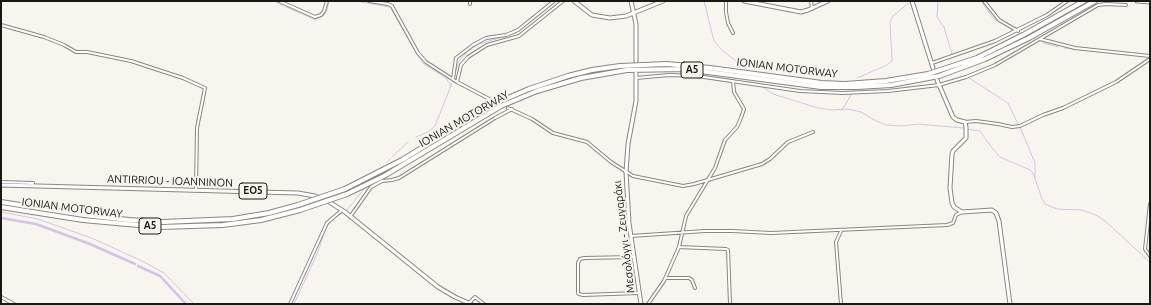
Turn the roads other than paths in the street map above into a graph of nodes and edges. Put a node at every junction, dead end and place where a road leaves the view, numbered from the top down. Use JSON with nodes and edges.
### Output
{"nodes":[{"id":1,"x":279,"y":1,"type":"edge"},
{"id":2,"x":327,"y":1,"type":"edge"},
{"id":3,"x":369,"y":1,"type":"edge"},
{"id":4,"x":470,"y":1,"type":"edge"},
{"id":5,"x":554,"y":1,"type":"edge"},
{"id":6,"x":562,"y":1,"type":"edge"},
{"id":7,"x":574,"y":1,"type":"edge"},
{"id":8,"x":631,"y":1,"type":"edge"},
{"id":9,"x":663,"y":1,"type":"edge"},
{"id":10,"x":726,"y":1,"type":"edge"},
{"id":11,"x":744,"y":1,"type":"edge"},
{"id":12,"x":811,"y":1,"type":"edge"},
{"id":13,"x":826,"y":1,"type":"edge"},
{"id":14,"x":912,"y":1,"type":"edge"},
{"id":15,"x":984,"y":1,"type":"edge"},
{"id":16,"x":1067,"y":1,"type":"edge"},
{"id":17,"x":1084,"y":1,"type":"edge"},
{"id":18,"x":1095,"y":1,"type":"edge"},
{"id":19,"x":1136,"y":1,"type":"edge"},
{"id":20,"x":1150,"y":2,"type":"edge"},
{"id":21,"x":470,"y":4,"type":"dead end"},
{"id":22,"x":1126,"y":5,"type":"dead end"},
{"id":23,"x":812,"y":9,"type":"junction"},
{"id":24,"x":634,"y":12,"type":"junction"},
{"id":25,"x":1,"y":26,"type":"edge"},
{"id":26,"x":1018,"y":31,"type":"junction"},
{"id":27,"x":733,"y":33,"type":"dead end"},
{"id":28,"x":1040,"y":39,"type":"junction"},
{"id":29,"x":1150,"y":58,"type":"edge"},
{"id":30,"x":636,"y":61,"type":"dead end"},
{"id":31,"x":931,"y":64,"type":"junction"},
{"id":32,"x":933,"y":68,"type":"dead end"},
{"id":33,"x":636,"y":73,"type":"dead end"},
{"id":34,"x":636,"y":78,"type":"junction"},
{"id":35,"x":453,"y":80,"type":"junction"},
{"id":36,"x":937,"y":80,"type":"dead end"},
{"id":37,"x":733,"y":81,"type":"junction"},
{"id":38,"x":457,"y":82,"type":"junction"},
{"id":39,"x":939,"y":85,"type":"junction"},
{"id":40,"x":493,"y":101,"type":"dead end"},
{"id":41,"x":508,"y":108,"type":"dead end"},
{"id":42,"x":512,"y":109,"type":"junction"},
{"id":43,"x":965,"y":122,"type":"junction"},
{"id":44,"x":813,"y":132,"type":"dead end"},
{"id":45,"x":626,"y":172,"type":"junction"},
{"id":46,"x":708,"y":180,"type":"junction"},
{"id":47,"x":1,"y":184,"type":"edge"},
{"id":48,"x":196,"y":190,"type":"junction"},
{"id":49,"x":1,"y":202,"type":"edge"},
{"id":50,"x":1150,"y":204,"type":"edge"},
{"id":51,"x":1,"y":207,"type":"edge"},
{"id":52,"x":342,"y":210,"type":"junction"},
{"id":53,"x":962,"y":212,"type":"junction"},
{"id":54,"x":350,"y":216,"type":"junction"},
{"id":55,"x":841,"y":230,"type":"junction"},
{"id":56,"x":682,"y":233,"type":"junction"},
{"id":57,"x":631,"y":236,"type":"junction"},
{"id":58,"x":679,"y":247,"type":"junction"},
{"id":59,"x":1150,"y":256,"type":"edge"},
{"id":60,"x":634,"y":257,"type":"junction"},
{"id":61,"x":666,"y":278,"type":"junction"},
{"id":62,"x":695,"y":288,"type":"dead end"},
{"id":63,"x":640,"y":294,"type":"junction"},
{"id":64,"x":1,"y":297,"type":"edge"},
{"id":65,"x":14,"y":304,"type":"edge"},
{"id":66,"x":290,"y":304,"type":"edge"},
{"id":67,"x":470,"y":304,"type":"edge"},
{"id":68,"x":484,"y":304,"type":"edge"},
{"id":69,"x":641,"y":304,"type":"edge"},
{"id":70,"x":648,"y":304,"type":"edge"},
{"id":71,"x":730,"y":304,"type":"edge"},
{"id":72,"x":841,"y":304,"type":"edge"},
{"id":73,"x":1010,"y":304,"type":"edge"}],
"edges":[{"from":1,"to":2,"type":"street"},
{"from":3,"to":35,"type":"street"},
{"from":4,"to":21,"type":"street"},
{"from":5,"to":35,"type":"street"},
{"from":6,"to":38,"type":"street"},
{"from":7,"to":24,"type":"main road"},
{"from":8,"to":24,"type":"main road"},
{"from":9,"to":24,"type":"main road"},
{"from":10,"to":27,"type":"street"},
{"from":11,"to":23,"type":"main road"},
{"from":12,"to":23,"type":"street"},
{"from":13,"to":23,"type":"main road"},
{"from":14,"to":31,"type":"main road"},
{"from":15,"to":26,"type":"street"},
{"from":16,"to":26,"type":"street"},
{"from":17,"to":49,"type":"highway","name":"IONIAN MOTORWAY","number":"Α5","bridge":true},
{"from":18,"to":51,"type":"highway","name":"IONIAN MOTORWAY","number":"Α5","bridge":true},
{"from":19,"to":20,"type":"main road"},
{"from":22,"to":28,"type":"street"},
{"from":24,"to":30,"type":"main road"},
{"from":25,"to":48,"type":"street"},
{"from":26,"to":31,"type":"street"},
{"from":28,"to":29,"type":"street"},
{"from":28,"to":39,"type":"street"},
{"from":29,"to":43,"type":"street"},
{"from":31,"to":32,"type":"main road"},
{"from":33,"to":34,"type":"main road","name":"Μεσολόγγι - Ζευγαράκι"},
{"from":34,"to":37,"type":"street"},
{"from":34,"to":45,"type":"main road","name":"Μεσολόγγι - Ζευγαράκι"},
{"from":35,"to":38,"type":"street"},
{"from":36,"to":39,"type":"main road"},
{"from":37,"to":39,"type":"street"},
{"from":37,"to":46,"type":"street"},
{"from":38,"to":40,"type":"street"},
{"from":39,"to":43,"type":"main road"},
{"from":41,"to":42,"type":"street"},
{"from":42,"to":45,"type":"street"},
{"from":42,"to":54,"type":"street"},
{"from":43,"to":53,"type":"main road"},
{"from":44,"to":46,"type":"street"},
{"from":45,"to":46,"type":"street"},
{"from":45,"to":57,"type":"main road","name":"Μεσολόγγι - Ζευγαράκι"},
{"from":46,"to":56,"type":"street"},
{"from":47,"to":48,"type":"main road","name":"ANTIRRIOU - IOANNINON","number":"ΕΟ5"},
{"from":48,"to":52,"type":"main road","name":"ANTIRRIOU - IOANNINON","number":"ΕΟ5"},
{"from":50,"to":59,"type":"street"},
{"from":52,"to":54,"type":"main road","name":"ANTIRRIOU - IOANNINON","number":"ΕΟ5"},
{"from":52,"to":66,"type":"street"},
{"from":53,"to":55,"type":"street"},
{"from":53,"to":73,"type":"main road"},
{"from":54,"to":67,"type":"main road","name":"ANTIRRIOU - IOANNINON","number":"ΕΟ5"},
{"from":55,"to":56,"type":"street"},
{"from":55,"to":72,"type":"street"},
{"from":56,"to":57,"type":"street"},
{"from":56,"to":58,"type":"street"},
{"from":57,"to":60,"type":"main road","name":"Μεσολόγγι - Ζευγαράκι"},
{"from":58,"to":61,"type":"street"},
{"from":58,"to":71,"type":"street"},
{"from":60,"to":63,"type":"main road","name":"Μεσολόγγι - Ζευγαράκι"},
{"from":60,"to":63,"type":"street"},
{"from":61,"to":62,"type":"street"},
{"from":61,"to":70,"type":"street"},
{"from":63,"to":69,"type":"main road","name":"Μεσολόγγι - Ζευγαράκι"},
{"from":64,"to":65,"type":"street"},
{"from":67,"to":68,"type":"street"}]}
